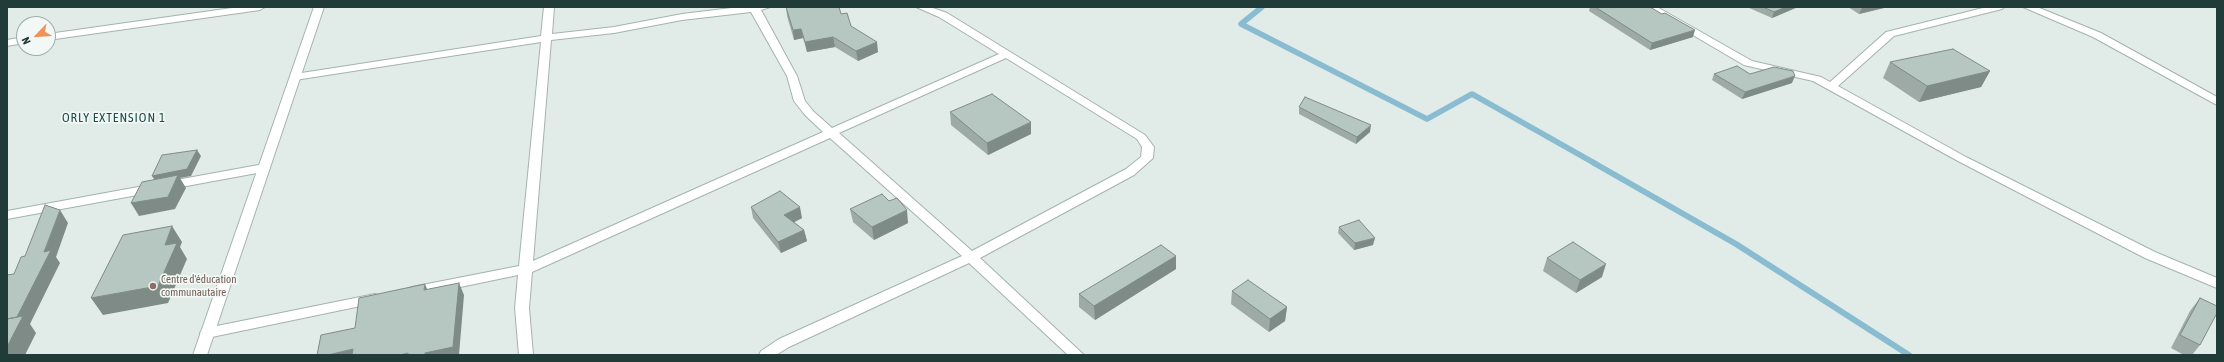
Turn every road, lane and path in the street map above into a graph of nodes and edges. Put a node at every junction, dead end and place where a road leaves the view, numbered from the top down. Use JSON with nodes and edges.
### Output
{"nodes":[{"id":1,"x":260,"y":7,"type":"edge"},
{"id":2,"x":319,"y":7,"type":"edge"},
{"id":3,"x":549,"y":7,"type":"edge"},
{"id":4,"x":921,"y":7,"type":"edge"},
{"id":5,"x":1650,"y":7,"type":"edge"},
{"id":6,"x":2000,"y":7,"type":"edge"},
{"id":7,"x":2028,"y":7,"type":"edge"},
{"id":8,"x":760,"y":8,"type":"edge"},
{"id":9,"x":56,"y":36,"type":"edge"},
{"id":10,"x":546,"y":38,"type":"junction"},
{"id":11,"x":1007,"y":54,"type":"junction"},
{"id":12,"x":295,"y":77,"type":"junction"},
{"id":13,"x":1830,"y":87,"type":"junction"},
{"id":14,"x":2217,"y":102,"type":"edge"},
{"id":15,"x":829,"y":134,"type":"junction"},
{"id":16,"x":264,"y":168,"type":"junction"},
{"id":17,"x":7,"y":214,"type":"edge"},
{"id":18,"x":971,"y":257,"type":"junction"},
{"id":19,"x":526,"y":269,"type":"junction"},
{"id":20,"x":2217,"y":283,"type":"edge"},
{"id":21,"x":402,"y":294,"type":"edge"},
{"id":22,"x":386,"y":297,"type":"edge"},
{"id":23,"x":207,"y":333,"type":"junction"},
{"id":24,"x":200,"y":355,"type":"edge"},
{"id":25,"x":526,"y":355,"type":"edge"},
{"id":26,"x":766,"y":355,"type":"edge"},
{"id":27,"x":1077,"y":355,"type":"edge"}],
"edges":[{"from":1,"to":9,"type":"street"},
{"from":2,"to":12,"type":"street"},
{"from":3,"to":10,"type":"street"},
{"from":4,"to":11,"type":"street"},
{"from":5,"to":13,"type":"street"},
{"from":6,"to":13,"type":"street"},
{"from":7,"to":14,"type":"street"},
{"from":8,"to":10,"type":"street"},
{"from":8,"to":15,"type":"street"},
{"from":10,"to":12,"type":"street"},
{"from":10,"to":19,"type":"street"},
{"from":11,"to":15,"type":"street"},
{"from":11,"to":18,"type":"street"},
{"from":12,"to":16,"type":"street"},
{"from":13,"to":20,"type":"street"},
{"from":15,"to":18,"type":"street"},
{"from":15,"to":19,"type":"street"},
{"from":16,"to":17,"type":"street"},
{"from":16,"to":23,"type":"street"},
{"from":18,"to":26,"type":"street"},
{"from":18,"to":27,"type":"street"},
{"from":19,"to":21,"type":"street"},
{"from":19,"to":25,"type":"street"},
{"from":22,"to":23,"type":"street"},
{"from":23,"to":24,"type":"street"}]}
